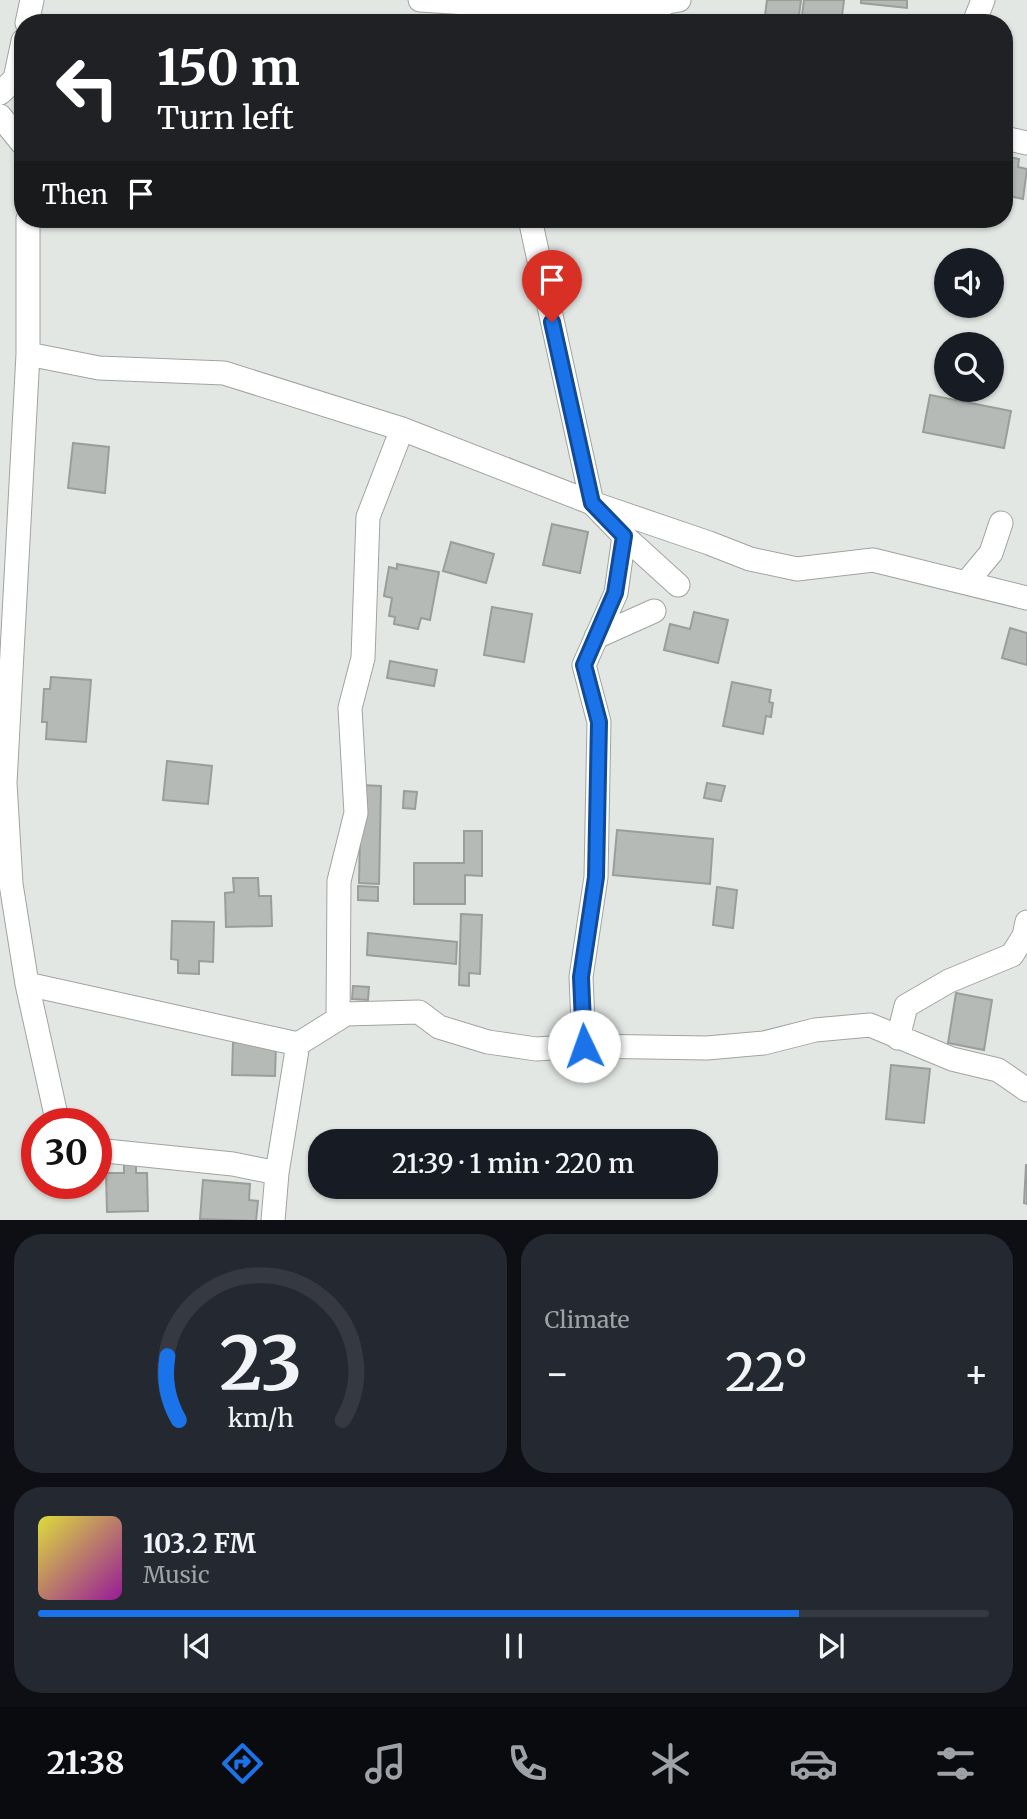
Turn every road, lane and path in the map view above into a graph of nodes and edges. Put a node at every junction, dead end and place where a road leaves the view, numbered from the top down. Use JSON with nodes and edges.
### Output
{"nodes":[{"id":1,"x":420,"y":0,"type":"edge"},
{"id":2,"x":679,"y":0,"type":"edge"},
{"id":3,"x":625,"y":10,"type":"junction"},
{"id":4,"x":500,"y":14,"type":"edge"},
{"id":5,"x":637,"y":14,"type":"edge"},
{"id":6,"x":14,"y":80,"type":"edge"},
{"id":7,"x":0,"y":93,"type":"edge"},
{"id":8,"x":0,"y":116,"type":"edge"},
{"id":9,"x":14,"y":133,"type":"edge"},
{"id":10,"x":27,"y":228,"type":"edge"},
{"id":11,"x":532,"y":228,"type":"edge"},
{"id":12,"x":28,"y":354,"type":"junction"},
{"id":13,"x":402,"y":429,"type":"junction"},
{"id":14,"x":592,"y":503,"type":"junction"},
{"id":15,"x":1001,"y":523,"type":"dead end"},
{"id":16,"x":624,"y":536,"type":"junction"},
{"id":17,"x":967,"y":583,"type":"junction"},
{"id":18,"x":678,"y":584,"type":"dead end"},
{"id":19,"x":1027,"y":598,"type":"edge"},
{"id":20,"x":654,"y":611,"type":"dead end"},
{"id":21,"x":596,"y":637,"type":"junction"},
{"id":22,"x":1027,"y":922,"type":"edge"},
{"id":23,"x":27,"y":984,"type":"junction"},
{"id":24,"x":338,"y":1019,"type":"junction"},
{"id":25,"x":898,"y":1038,"type":"junction"},
{"id":26,"x":298,"y":1044,"type":"junction"},
{"id":27,"x":584,"y":1046,"type":"junction"},
{"id":28,"x":1027,"y":1090,"type":"edge"},
{"id":29,"x":54,"y":1108,"type":"edge"},
{"id":30,"x":112,"y":1152,"type":"edge"},
{"id":31,"x":277,"y":1173,"type":"junction"},
{"id":32,"x":273,"y":1220,"type":"edge"}],
"edges":[{"from":1,"to":4,"type":"street"},
{"from":2,"to":3,"type":"street"},
{"from":3,"to":4,"type":"street"},
{"from":3,"to":5,"type":"street"},
{"from":6,"to":7,"type":"street"},
{"from":8,"to":9,"type":"street"},
{"from":10,"to":12,"type":"street"},
{"from":11,"to":14,"type":"street"},
{"from":12,"to":13,"type":"street"},
{"from":12,"to":23,"type":"street"},
{"from":13,"to":14,"type":"street"},
{"from":13,"to":24,"type":"street"},
{"from":14,"to":16,"type":"street"},
{"from":14,"to":17,"type":"street"},
{"from":15,"to":17,"type":"street"},
{"from":16,"to":18,"type":"street"},
{"from":16,"to":21,"type":"street"},
{"from":17,"to":19,"type":"street"},
{"from":20,"to":21,"type":"street"},
{"from":21,"to":27,"type":"street"},
{"from":22,"to":25,"type":"street"},
{"from":23,"to":26,"type":"street"},
{"from":23,"to":29,"type":"street"},
{"from":24,"to":26,"type":"street"},
{"from":24,"to":27,"type":"street"},
{"from":25,"to":27,"type":"street"},
{"from":25,"to":28,"type":"street"},
{"from":26,"to":31,"type":"street"},
{"from":30,"to":31,"type":"street"},
{"from":31,"to":32,"type":"street"}]}
